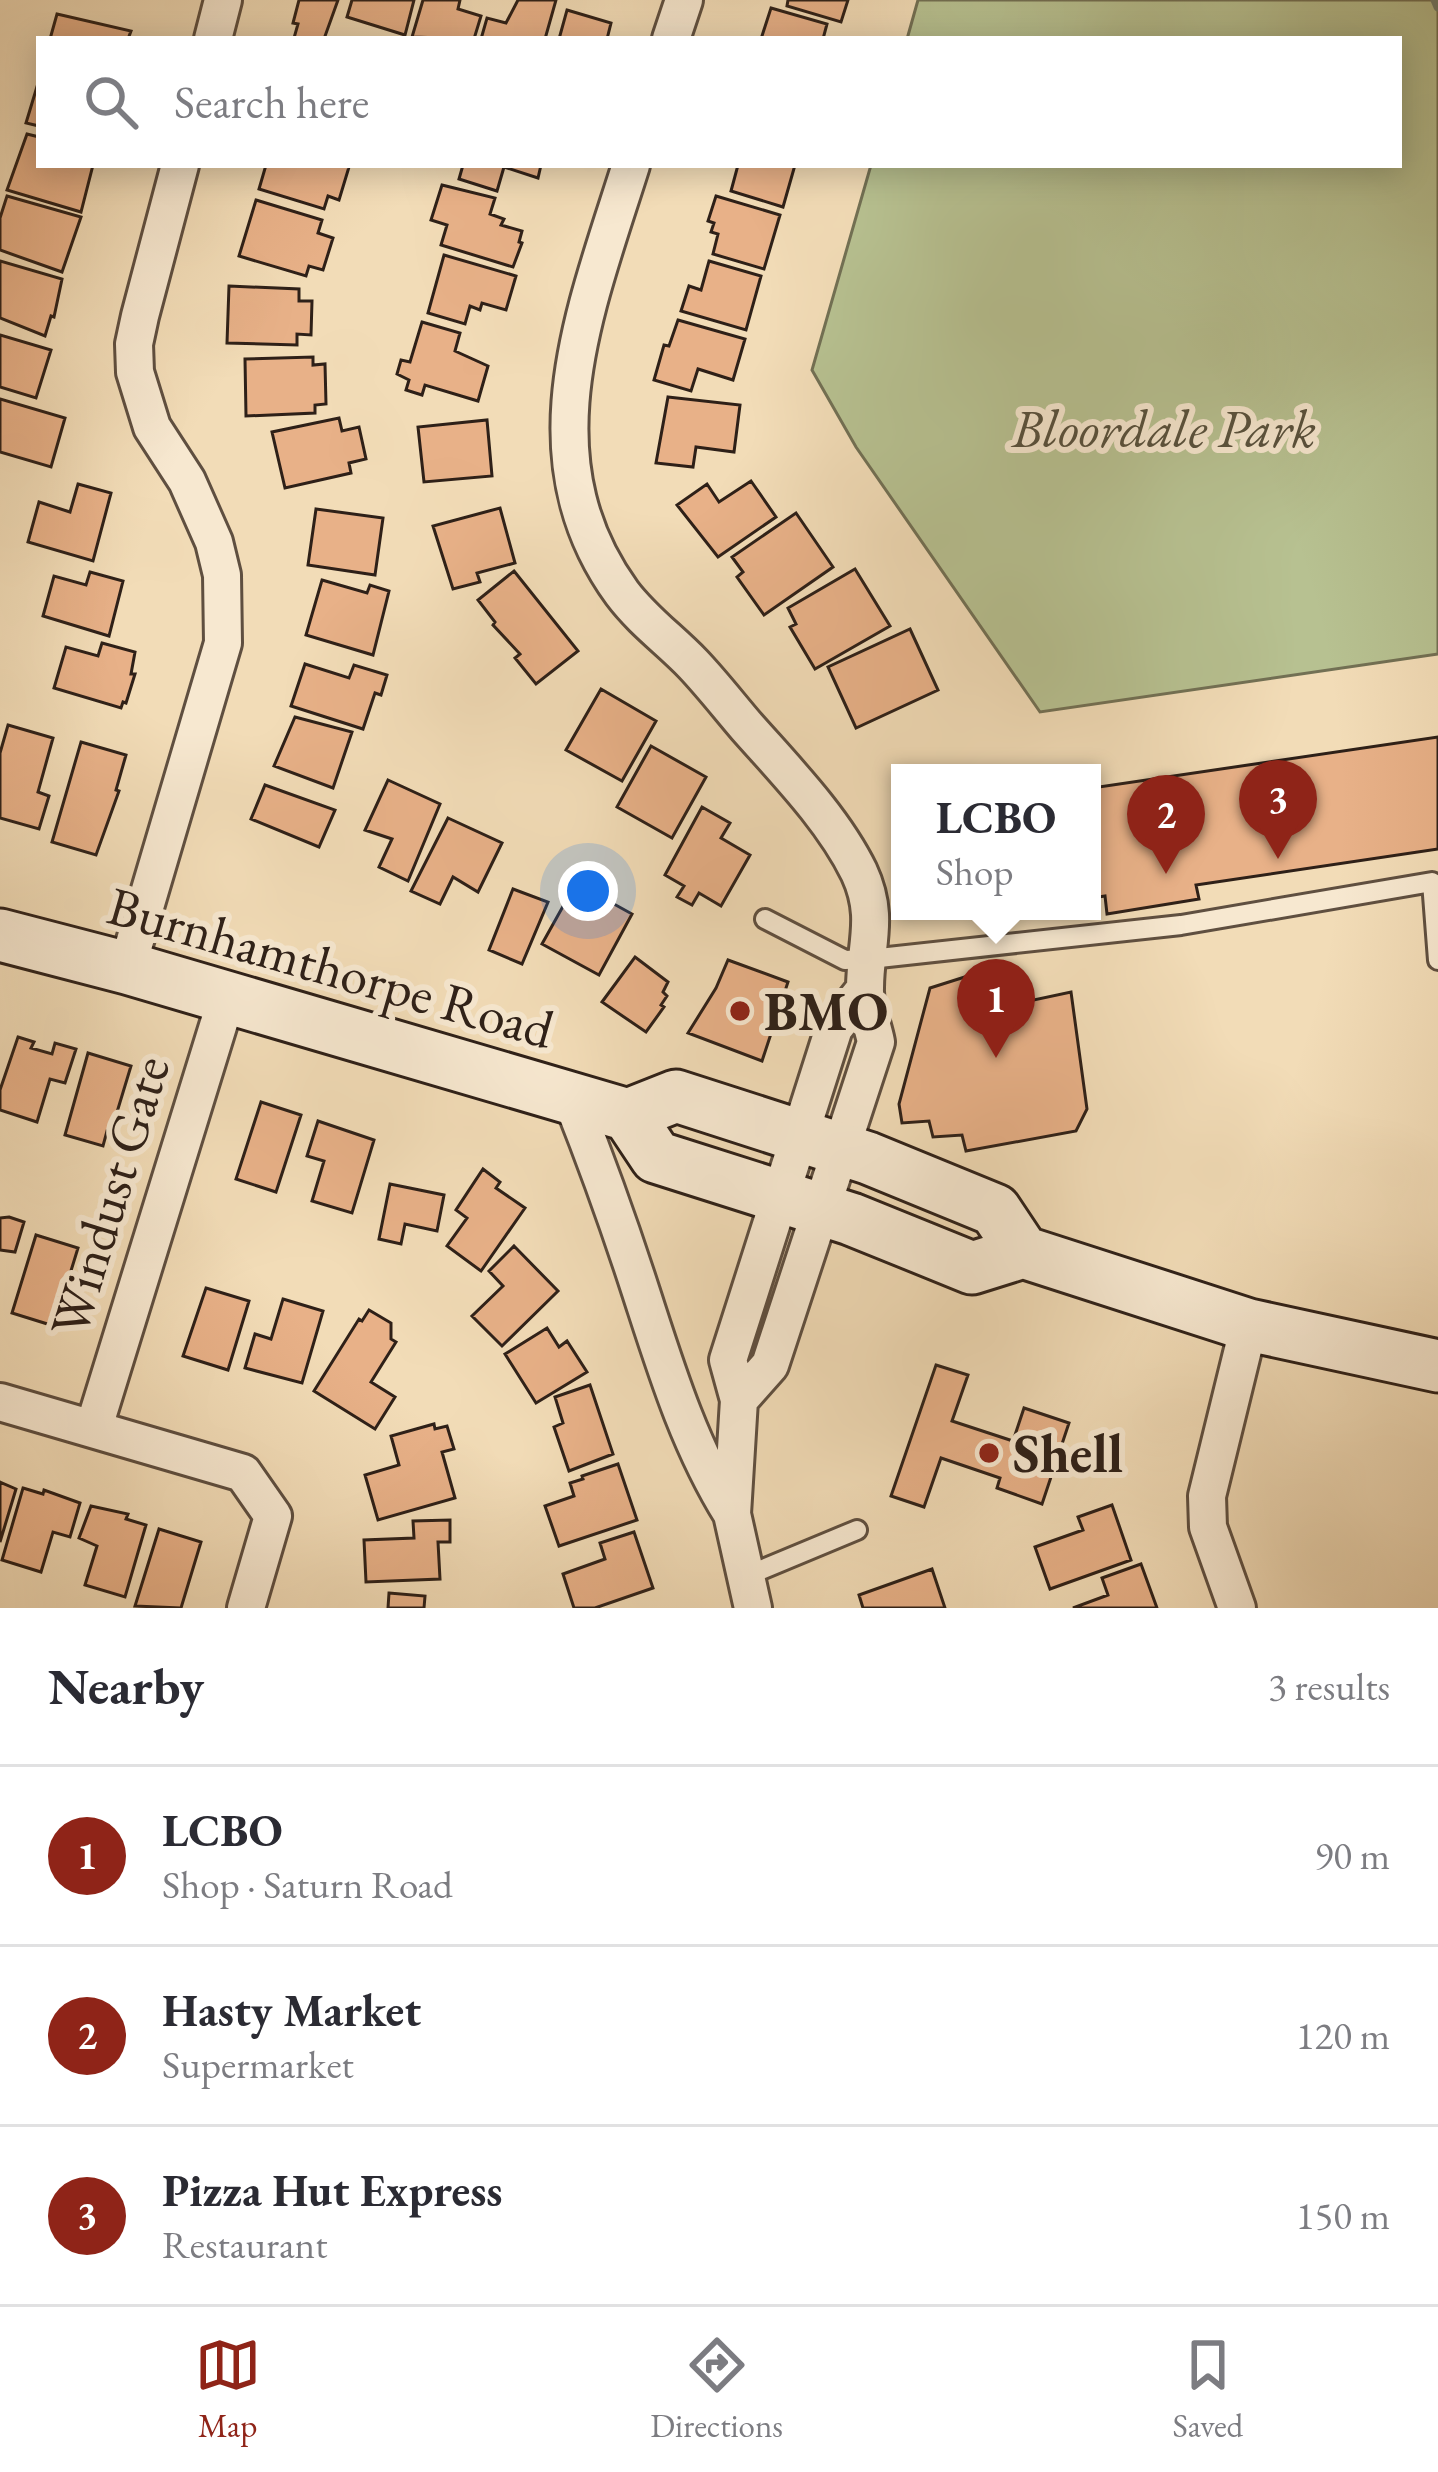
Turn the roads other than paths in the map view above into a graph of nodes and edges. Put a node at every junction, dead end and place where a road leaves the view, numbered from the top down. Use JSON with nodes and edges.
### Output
{"nodes":[{"id":1,"x":224,"y":0,"type":"edge"},
{"id":2,"x":684,"y":0,"type":"edge"},
{"id":3,"x":214,"y":36,"type":"edge"},
{"id":4,"x":672,"y":36,"type":"edge"},
{"id":5,"x":179,"y":168,"type":"edge"},
{"id":6,"x":630,"y":168,"type":"edge"},
{"id":7,"x":765,"y":919,"type":"dead end"},
{"id":8,"x":0,"y":935,"type":"edge"},
{"id":9,"x":1438,"y":960,"type":"edge"},
{"id":10,"x":127,"y":968,"type":"junction"},
{"id":11,"x":867,"y":974,"type":"junction"},
{"id":12,"x":227,"y":997,"type":"junction"},
{"id":13,"x":572,"y":1100,"type":"junction"},
{"id":14,"x":628,"y":1114,"type":"junction"},
{"id":15,"x":821,"y":1143,"type":"junction"},
{"id":16,"x":800,"y":1205,"type":"junction"},
{"id":17,"x":1023,"y":1252,"type":"junction"},
{"id":18,"x":1249,"y":1325,"type":"junction"},
{"id":19,"x":1438,"y":1366,"type":"edge"},
{"id":20,"x":674,"y":1392,"type":"junction"},
{"id":21,"x":0,"y":1402,"type":"edge"},
{"id":22,"x":739,"y":1402,"type":"junction"},
{"id":23,"x":94,"y":1427,"type":"junction"},
{"id":24,"x":732,"y":1514,"type":"junction"},
{"id":25,"x":857,"y":1530,"type":"dead end"},
{"id":26,"x":748,"y":1592,"type":"edge"},
{"id":27,"x":246,"y":1608,"type":"edge"},
{"id":28,"x":1237,"y":1608,"type":"edge"}],
"edges":[{"from":1,"to":3,"type":"street"},
{"from":2,"to":4,"type":"street"},
{"from":5,"to":10,"type":"street"},
{"from":6,"to":11,"type":"street"},
{"from":7,"to":11,"type":"lane"},
{"from":8,"to":10,"type":"main road","name":"Burnhamthorpe Road"},
{"from":9,"to":11,"type":"lane"},
{"from":10,"to":12,"type":"main road","name":"Burnhamthorpe Road"},
{"from":11,"to":15,"type":"street"},
{"from":12,"to":13,"type":"main road","name":"Burnhamthorpe Road"},
{"from":12,"to":23,"type":"street","name":"Windust Gate"},
{"from":13,"to":14,"type":"main road","name":"Burnhamthorpe Road"},
{"from":13,"to":20,"type":"street"},
{"from":14,"to":15,"type":"main road","name":"Burnhamthorpe Road"},
{"from":14,"to":16,"type":"main road"},
{"from":15,"to":16,"type":"street"},
{"from":15,"to":17,"type":"main road","name":"Burnhamthorpe Road"},
{"from":16,"to":17,"type":"main road"},
{"from":16,"to":22,"type":"street"},
{"from":17,"to":18,"type":"main road"},
{"from":18,"to":19,"type":"main road"},
{"from":18,"to":28,"type":"street"},
{"from":20,"to":22,"type":"street"},
{"from":20,"to":24,"type":"street"},
{"from":21,"to":23,"type":"street"},
{"from":22,"to":24,"type":"street"},
{"from":23,"to":27,"type":"street"},
{"from":24,"to":26,"type":"street"},
{"from":25,"to":26,"type":"lane"}]}
